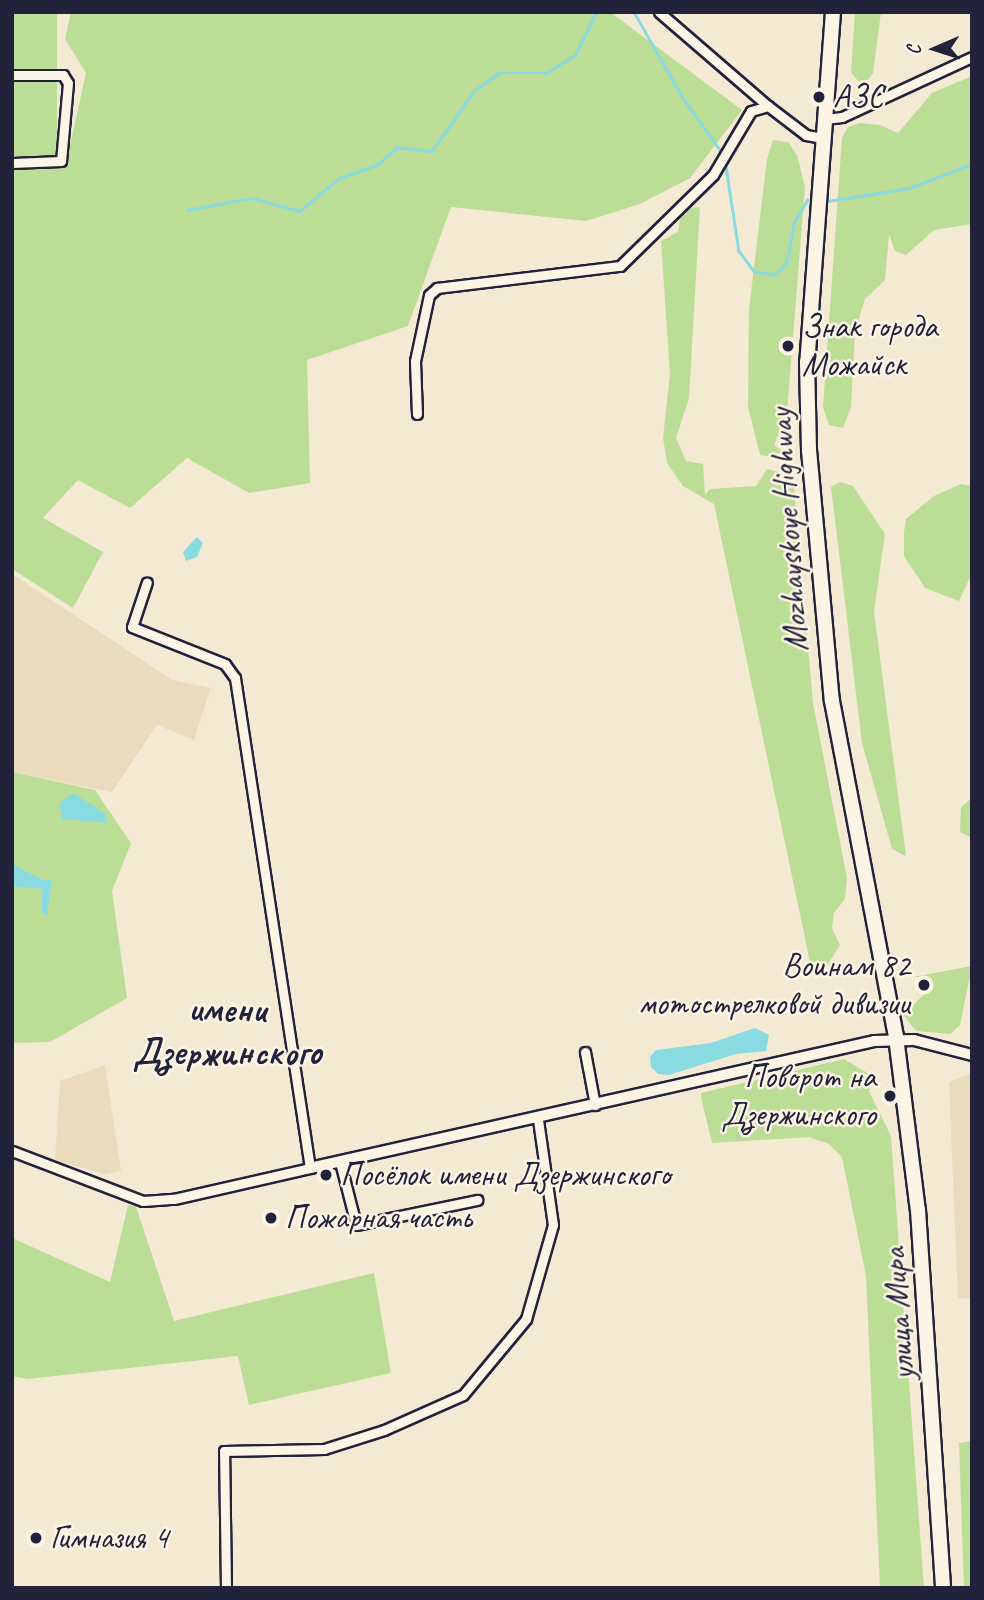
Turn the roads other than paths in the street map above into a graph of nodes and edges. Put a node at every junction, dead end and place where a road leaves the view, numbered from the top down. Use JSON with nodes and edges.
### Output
{"nodes":[{"id":1,"x":659,"y":12,"type":"edge"},
{"id":2,"x":833,"y":12,"type":"edge"},
{"id":3,"x":972,"y":57,"type":"edge"},
{"id":4,"x":12,"y":75,"type":"edge"},
{"id":5,"x":768,"y":106,"type":"junction"},
{"id":6,"x":825,"y":119,"type":"junction"},
{"id":7,"x":823,"y":138,"type":"junction"},
{"id":8,"x":12,"y":163,"type":"edge"},
{"id":9,"x":417,"y":414,"type":"dead end"},
{"id":10,"x":147,"y":582,"type":"dead end"},
{"id":11,"x":896,"y":1037,"type":"junction"},
{"id":12,"x":585,"y":1052,"type":"dead end"},
{"id":13,"x":972,"y":1055,"type":"edge"},
{"id":14,"x":595,"y":1105,"type":"junction"},
{"id":15,"x":538,"y":1119,"type":"junction"},
{"id":16,"x":12,"y":1151,"type":"edge"},
{"id":17,"x":340,"y":1162,"type":"junction"},
{"id":18,"x":310,"y":1168,"type":"junction"},
{"id":19,"x":477,"y":1200,"type":"dead end"},
{"id":20,"x":226,"y":1588,"type":"edge"},
{"id":21,"x":943,"y":1588,"type":"edge"}],
"edges":[{"from":1,"to":5,"type":"street"},
{"from":2,"to":6,"type":"main road","name":"Mozhayskoye Highway"},
{"from":3,"to":6,"type":"street"},
{"from":4,"to":8,"type":"street"},
{"from":5,"to":7,"type":"street"},
{"from":5,"to":9,"type":"street"},
{"from":6,"to":7,"type":"main road","name":"Mozhayskoye Highway"},
{"from":7,"to":11,"type":"main road","name":"Mozhayskoye Highway"},
{"from":10,"to":18,"type":"street"},
{"from":11,"to":13,"type":"street"},
{"from":11,"to":14,"type":"street"},
{"from":11,"to":21,"type":"main road","name":"улица Мира"},
{"from":12,"to":14,"type":"street"},
{"from":14,"to":15,"type":"street"},
{"from":15,"to":17,"type":"street"},
{"from":15,"to":20,"type":"street"},
{"from":16,"to":18,"type":"street"},
{"from":17,"to":18,"type":"street"},
{"from":17,"to":19,"type":"street"}]}
